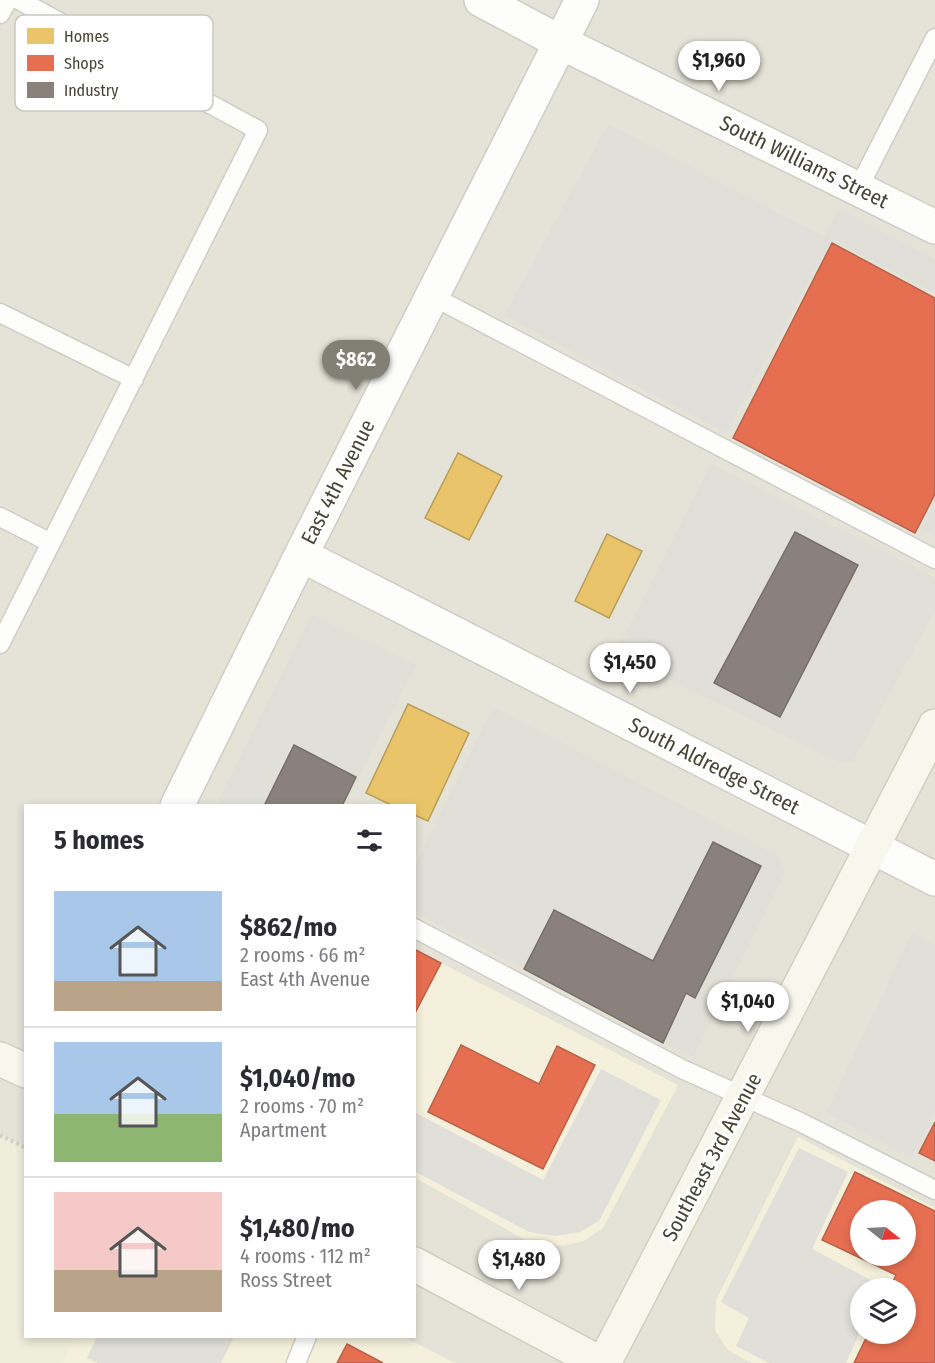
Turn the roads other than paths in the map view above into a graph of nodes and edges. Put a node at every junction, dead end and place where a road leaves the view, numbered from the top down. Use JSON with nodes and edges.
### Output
{"nodes":[{"id":1,"x":8,"y":0,"type":"edge"},
{"id":2,"x":19,"y":0,"type":"edge"},
{"id":3,"x":481,"y":0,"type":"edge"},
{"id":4,"x":582,"y":0,"type":"edge"},
{"id":5,"x":0,"y":14,"type":"edge"},
{"id":6,"x":47,"y":15,"type":"edge"},
{"id":7,"x":935,"y":38,"type":"edge"},
{"id":8,"x":560,"y":42,"type":"junction"},
{"id":9,"x":213,"y":106,"type":"edge"},
{"id":10,"x":858,"y":189,"type":"junction"},
{"id":11,"x":935,"y":227,"type":"edge"},
{"id":12,"x":432,"y":296,"type":"junction"},
{"id":13,"x":0,"y":313,"type":"edge"},
{"id":14,"x":134,"y":379,"type":"junction"},
{"id":15,"x":0,"y":517,"type":"edge"},
{"id":16,"x":51,"y":543,"type":"junction"},
{"id":17,"x":301,"y":555,"type":"junction"},
{"id":18,"x":935,"y":560,"type":"edge"},
{"id":19,"x":0,"y":644,"type":"edge"},
{"id":20,"x":935,"y":726,"type":"edge"},
{"id":21,"x":179,"y":804,"type":"edge"},
{"id":22,"x":871,"y":847,"type":"junction"},
{"id":23,"x":935,"y":879,"type":"edge"},
{"id":24,"x":416,"y":929,"type":"edge"},
{"id":25,"x":0,"y":1059,"type":"edge"},
{"id":26,"x":24,"y":1070,"type":"edge"},
{"id":27,"x":744,"y":1096,"type":"junction"},
{"id":28,"x":935,"y":1191,"type":"edge"},
{"id":29,"x":416,"y":1264,"type":"edge"},
{"id":30,"x":306,"y":1338,"type":"edge"},
{"id":31,"x":296,"y":1363,"type":"edge"},
{"id":32,"x":602,"y":1363,"type":"edge"}],
"edges":[{"from":1,"to":5,"type":"lane"},
{"from":2,"to":6,"type":"lane"},
{"from":3,"to":8,"type":"street","name":"South Williams Street"},
{"from":4,"to":8,"type":"street","name":"East 4th Avenue"},
{"from":7,"to":10,"type":"lane"},
{"from":8,"to":10,"type":"street","name":"South Williams Street"},
{"from":8,"to":12,"type":"street","name":"East 4th Avenue"},
{"from":9,"to":14,"type":"lane"},
{"from":10,"to":11,"type":"street","name":"South Williams Street"},
{"from":12,"to":17,"type":"street","name":"East 4th Avenue"},
{"from":12,"to":18,"type":"lane"},
{"from":13,"to":14,"type":"lane"},
{"from":14,"to":16,"type":"lane"},
{"from":15,"to":16,"type":"lane"},
{"from":16,"to":19,"type":"lane"},
{"from":17,"to":21,"type":"street","name":"East 4th Avenue"},
{"from":17,"to":22,"type":"street","name":"South Aldredge Street"},
{"from":20,"to":22,"type":"main road","name":"Southeast 3rd Avenue"},
{"from":22,"to":23,"type":"street","name":"South Aldredge Street"},
{"from":22,"to":27,"type":"main road","name":"Southeast 3rd Avenue"},
{"from":24,"to":27,"type":"lane"},
{"from":25,"to":26,"type":"main road"},
{"from":27,"to":28,"type":"lane"},
{"from":27,"to":32,"type":"main road","name":"Southeast 3rd Avenue"},
{"from":29,"to":32,"type":"main road"},
{"from":30,"to":31,"type":"lane"}]}
